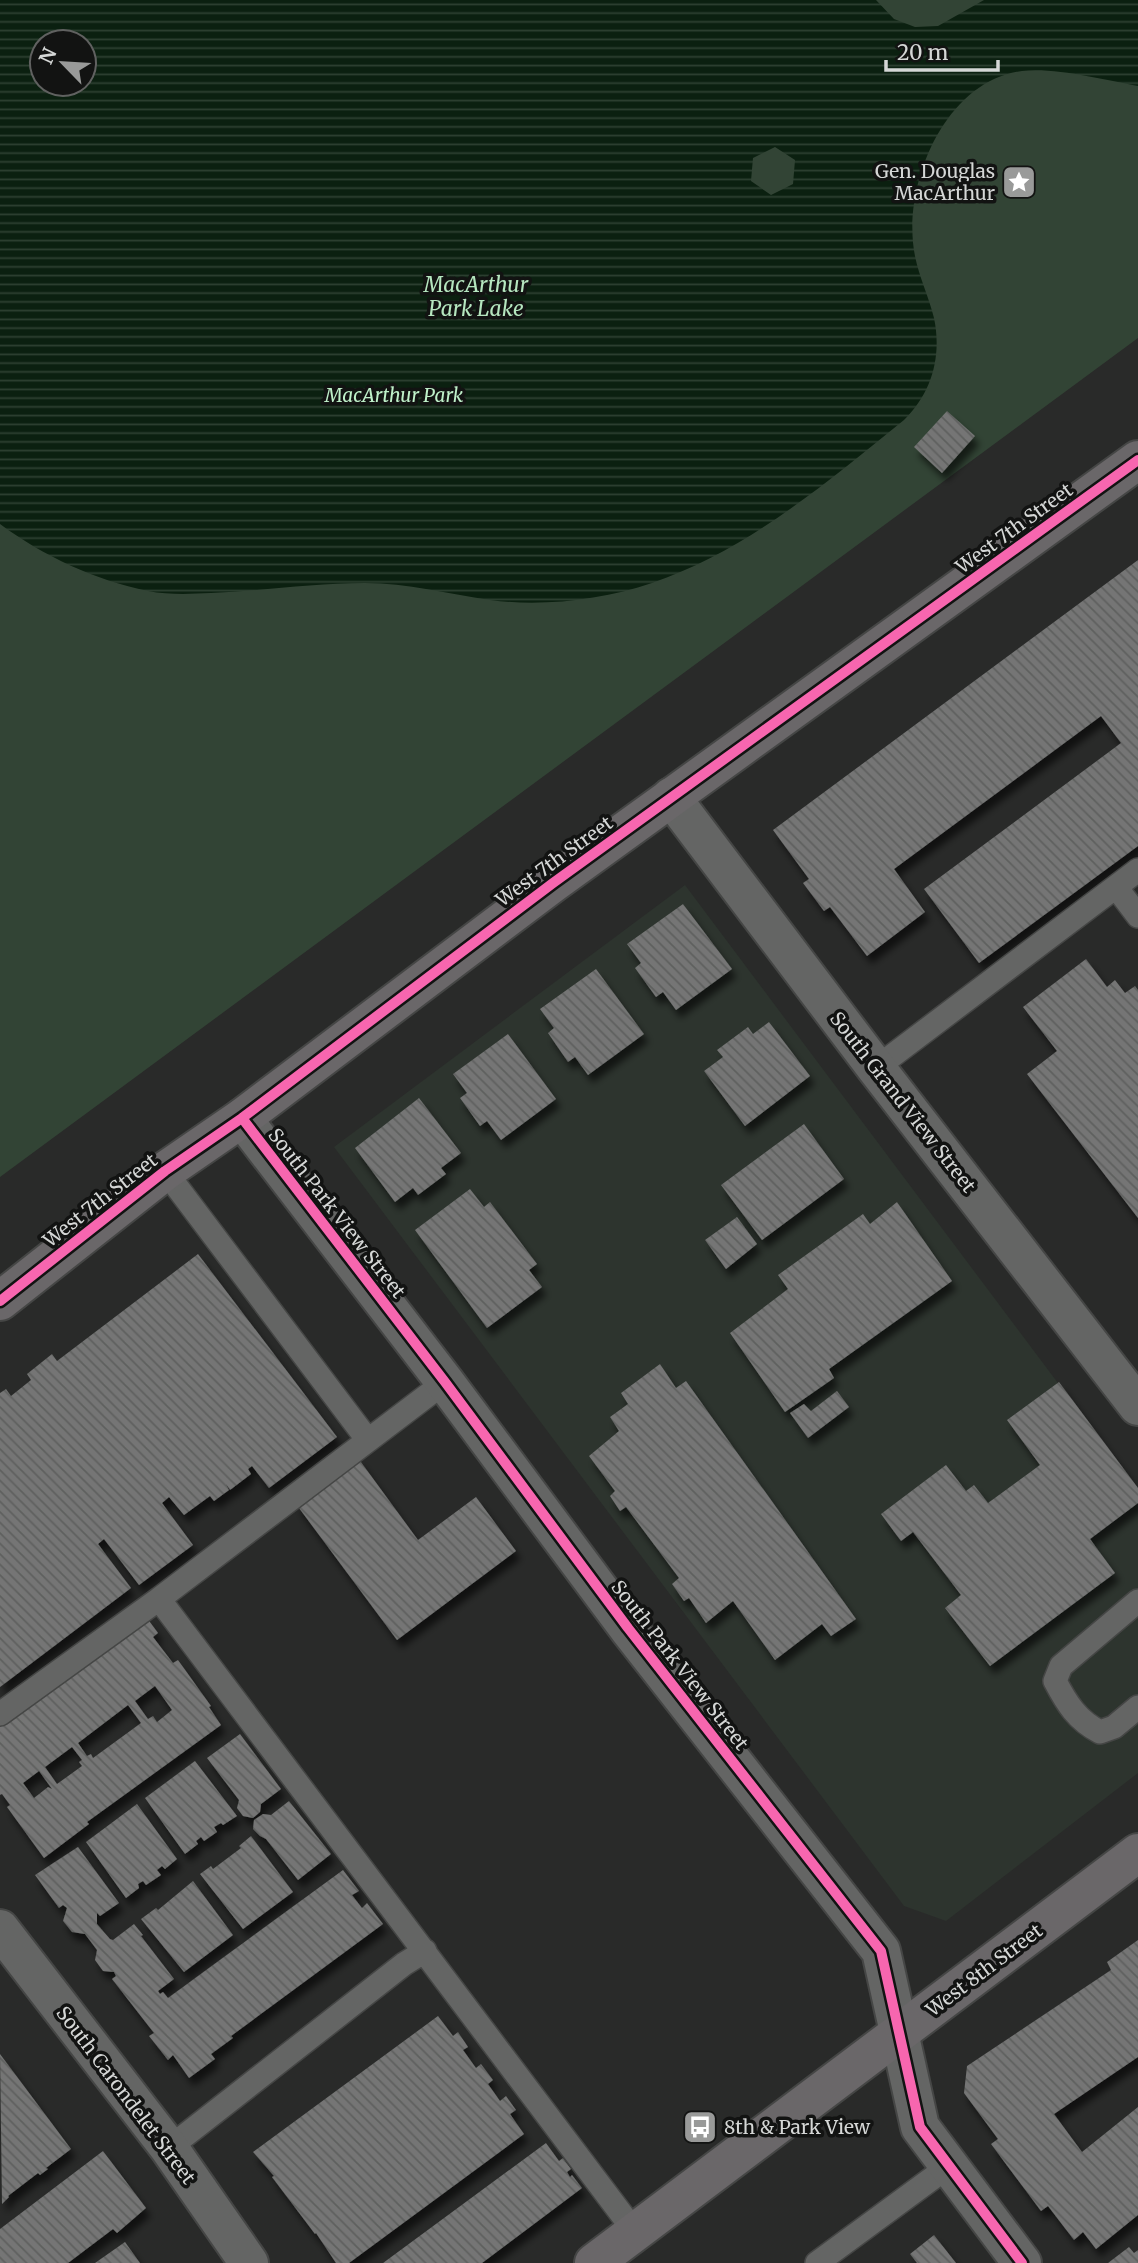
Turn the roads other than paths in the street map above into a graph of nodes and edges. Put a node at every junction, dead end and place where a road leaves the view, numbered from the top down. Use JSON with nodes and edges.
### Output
{"nodes":[{"id":1,"x":1138,"y":460,"type":"edge"},
{"id":2,"x":671,"y":797,"type":"junction"},
{"id":3,"x":1138,"y":870,"type":"edge"},
{"id":4,"x":1116,"y":887,"type":"junction"},
{"id":5,"x":1138,"y":916,"type":"edge"},
{"id":6,"x":876,"y":1068,"type":"junction"},
{"id":7,"x":242,"y":1118,"type":"junction"},
{"id":8,"x":165,"y":1171,"type":"junction"},
{"id":9,"x":0,"y":1301,"type":"edge"},
{"id":10,"x":445,"y":1382,"type":"junction"},
{"id":11,"x":1138,"y":1406,"type":"edge"},
{"id":12,"x":367,"y":1439,"type":"junction"},
{"id":13,"x":159,"y":1599,"type":"junction"},
{"id":14,"x":1138,"y":1601,"type":"edge"},
{"id":15,"x":1138,"y":1707,"type":"edge"},
{"id":16,"x":0,"y":1714,"type":"edge"},
{"id":17,"x":1138,"y":1853,"type":"edge"},
{"id":18,"x":0,"y":1928,"type":"edge"},
{"id":19,"x":425,"y":1951,"type":"junction"},
{"id":20,"x":898,"y":2035,"type":"junction"},
{"id":21,"x":169,"y":2148,"type":"junction"},
{"id":22,"x":949,"y":2166,"type":"junction"},
{"id":23,"x":614,"y":2252,"type":"edge"},
{"id":24,"x":249,"y":2263,"type":"edge"},
{"id":25,"x":817,"y":2263,"type":"edge"},
{"id":26,"x":1022,"y":2263,"type":"edge"}],
"edges":[{"from":1,"to":2,"type":"street","name":"West 7th Street"},
{"from":2,"to":6,"type":"street","name":"South Grand View Street"},
{"from":2,"to":7,"type":"street","name":"West 7th Street"},
{"from":3,"to":4,"type":"lane"},
{"from":4,"to":5,"type":"lane"},
{"from":4,"to":6,"type":"lane"},
{"from":6,"to":11,"type":"street","name":"South Grand View Street"},
{"from":7,"to":8,"type":"street","name":"West 7th Street"},
{"from":7,"to":10,"type":"street","name":"South Park View Street"},
{"from":8,"to":9,"type":"street","name":"West 7th Street"},
{"from":8,"to":12,"type":"lane"},
{"from":10,"to":12,"type":"lane"},
{"from":10,"to":20,"type":"street","name":"South Park View Street"},
{"from":12,"to":13,"type":"lane"},
{"from":13,"to":16,"type":"lane"},
{"from":13,"to":19,"type":"lane"},
{"from":14,"to":15,"type":"lane"},
{"from":17,"to":20,"type":"street","name":"West 8th Street"},
{"from":18,"to":21,"type":"street","name":"South Carondelet Street"},
{"from":19,"to":21,"type":"lane"},
{"from":19,"to":23,"type":"lane"},
{"from":20,"to":22,"type":"street","name":"South Park View Street"},
{"from":20,"to":23,"type":"street","name":"West 8th Street"},
{"from":21,"to":24,"type":"street","name":"South Carondelet Street"},
{"from":22,"to":25,"type":"lane"},
{"from":22,"to":26,"type":"street","name":"South Park View Street"}]}
